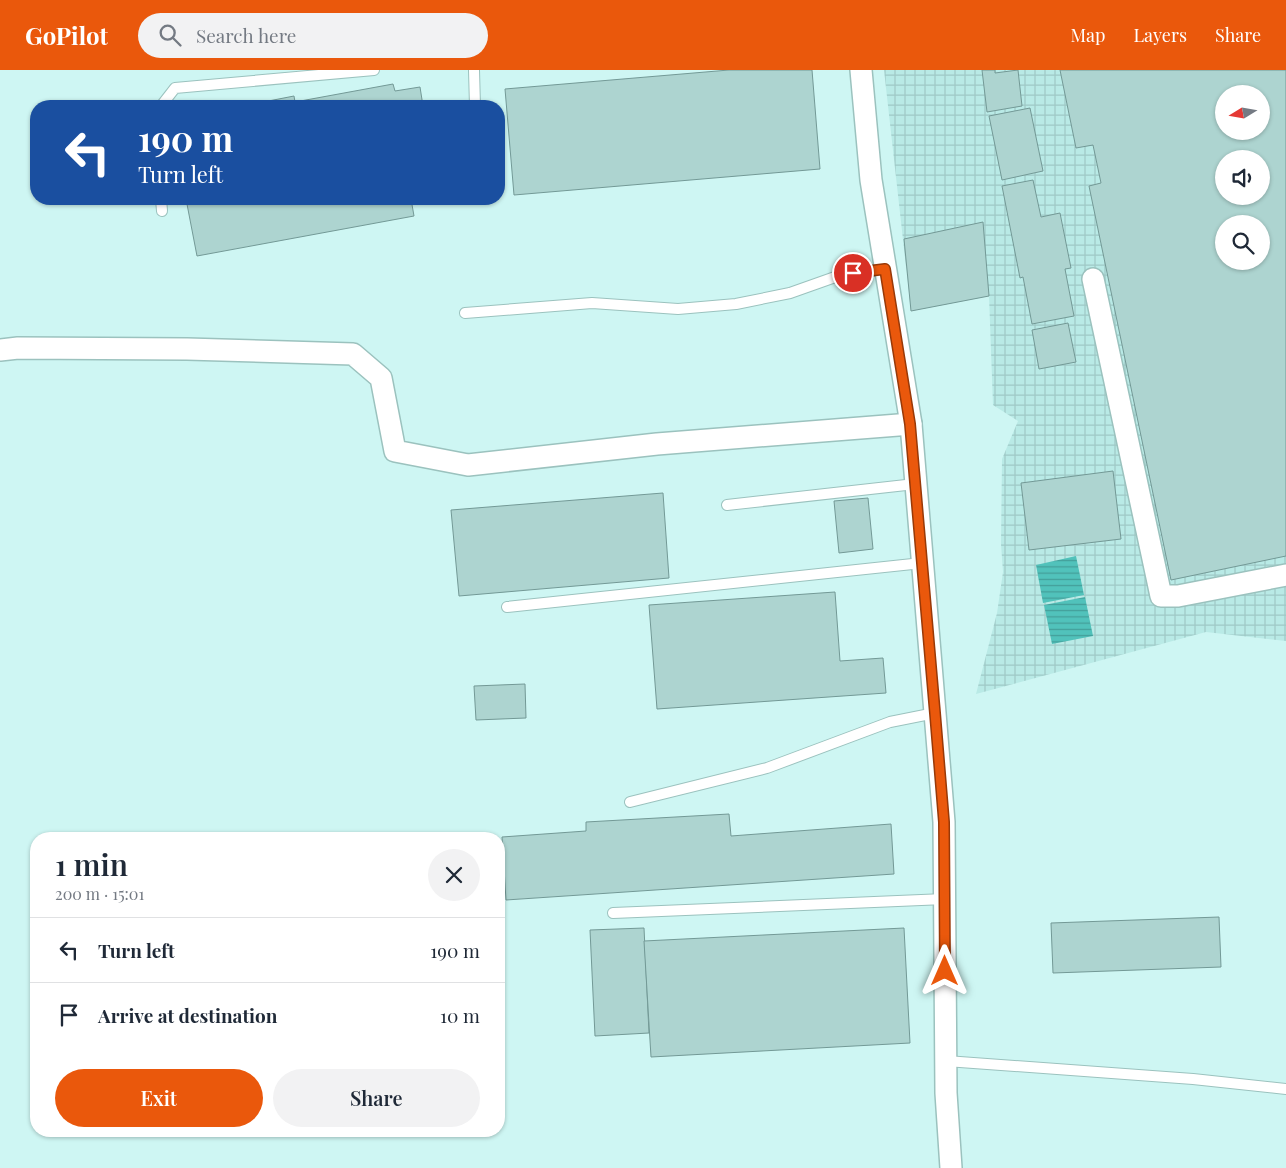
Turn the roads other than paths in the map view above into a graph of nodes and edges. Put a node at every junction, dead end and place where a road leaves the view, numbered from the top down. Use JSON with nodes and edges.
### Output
{"nodes":[{"id":1,"x":374,"y":70,"type":"edge"},
{"id":2,"x":474,"y":70,"type":"edge"},
{"id":3,"x":861,"y":70,"type":"edge"},
{"id":4,"x":166,"y":100,"type":"edge"},
{"id":5,"x":475,"y":100,"type":"edge"},
{"id":6,"x":162,"y":205,"type":"edge"},
{"id":7,"x":162,"y":211,"type":"dead end"},
{"id":8,"x":885,"y":269,"type":"junction"},
{"id":9,"x":1093,"y":279,"type":"dead end"},
{"id":10,"x":465,"y":313,"type":"dead end"},
{"id":11,"x":0,"y":350,"type":"edge"},
{"id":12,"x":910,"y":424,"type":"junction"},
{"id":13,"x":915,"y":484,"type":"junction"},
{"id":14,"x":727,"y":505,"type":"dead end"},
{"id":15,"x":922,"y":563,"type":"junction"},
{"id":16,"x":1286,"y":575,"type":"edge"},
{"id":17,"x":507,"y":607,"type":"dead end"},
{"id":18,"x":935,"y":713,"type":"junction"},
{"id":19,"x":630,"y":802,"type":"dead end"},
{"id":20,"x":945,"y":899,"type":"junction"},
{"id":21,"x":613,"y":913,"type":"dead end"},
{"id":22,"x":946,"y":1061,"type":"junction"},
{"id":23,"x":1286,"y":1088,"type":"edge"},
{"id":24,"x":951,"y":1168,"type":"edge"}],
"edges":[{"from":1,"to":4,"type":"lane"},
{"from":2,"to":5,"type":"lane"},
{"from":3,"to":8,"type":"street"},
{"from":6,"to":7,"type":"lane"},
{"from":8,"to":10,"type":"lane"},
{"from":8,"to":12,"type":"street"},
{"from":9,"to":16,"type":"street"},
{"from":11,"to":12,"type":"street"},
{"from":12,"to":13,"type":"street"},
{"from":13,"to":14,"type":"lane"},
{"from":13,"to":15,"type":"street"},
{"from":15,"to":17,"type":"lane"},
{"from":15,"to":18,"type":"street"},
{"from":18,"to":19,"type":"lane"},
{"from":18,"to":20,"type":"street"},
{"from":20,"to":21,"type":"lane"},
{"from":20,"to":22,"type":"street"},
{"from":22,"to":23,"type":"lane"},
{"from":22,"to":24,"type":"street"}]}
